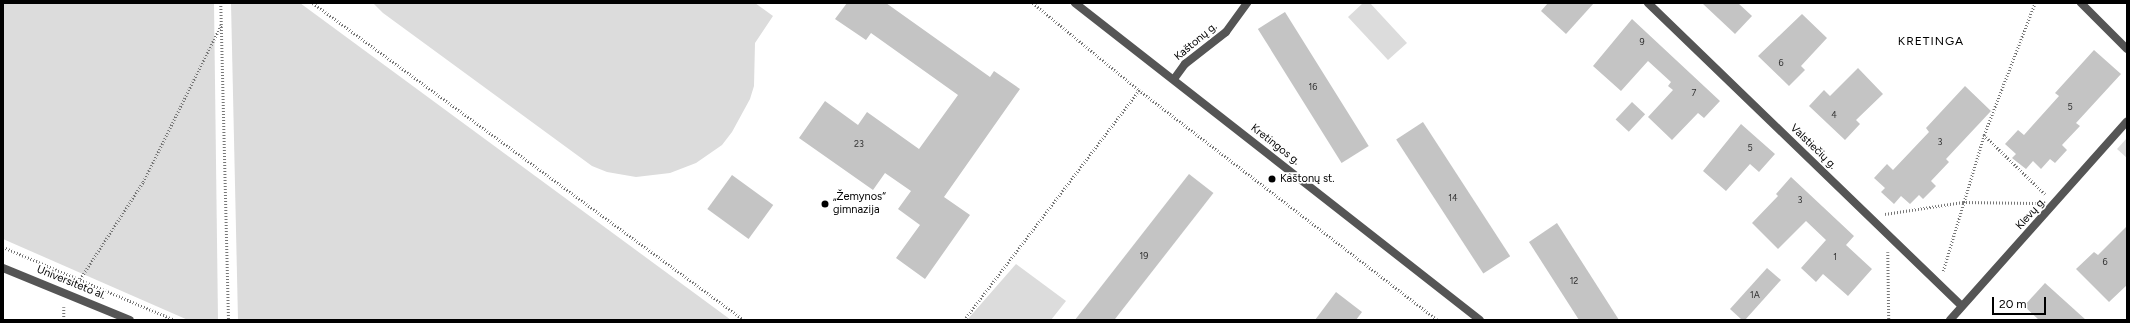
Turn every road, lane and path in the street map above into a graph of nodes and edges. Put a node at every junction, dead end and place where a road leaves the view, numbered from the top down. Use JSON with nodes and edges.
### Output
{"nodes":[{"id":1,"x":221,"y":3,"type":"edge"},
{"id":2,"x":313,"y":3,"type":"edge"},
{"id":3,"x":1033,"y":3,"type":"edge"},
{"id":4,"x":1075,"y":3,"type":"edge"},
{"id":5,"x":1247,"y":3,"type":"edge"},
{"id":6,"x":1648,"y":3,"type":"edge"},
{"id":7,"x":2035,"y":3,"type":"edge"},
{"id":8,"x":2081,"y":3,"type":"edge"},
{"id":9,"x":221,"y":25,"type":"junction"},
{"id":10,"x":2127,"y":49,"type":"edge"},
{"id":11,"x":1174,"y":79,"type":"junction"},
{"id":12,"x":1139,"y":90,"type":"junction"},
{"id":13,"x":2127,"y":122,"type":"edge"},
{"id":14,"x":1984,"y":136,"type":"junction"},
{"id":15,"x":1963,"y":202,"type":"junction"},
{"id":16,"x":2055,"y":203,"type":"junction"},
{"id":17,"x":1869,"y":216,"type":"junction"},
{"id":18,"x":1887,"y":234,"type":"junction"},
{"id":19,"x":3,"y":247,"type":"edge"},
{"id":20,"x":3,"y":268,"type":"edge"},
{"id":21,"x":80,"y":279,"type":"junction"},
{"id":22,"x":1940,"y":284,"type":"junction"},
{"id":23,"x":63,"y":292,"type":"junction"},
{"id":24,"x":1962,"y":306,"type":"junction"},
{"id":25,"x":130,"y":320,"type":"edge"},
{"id":26,"x":175,"y":320,"type":"edge"},
{"id":27,"x":229,"y":320,"type":"edge"},
{"id":28,"x":744,"y":320,"type":"edge"},
{"id":29,"x":964,"y":320,"type":"edge"},
{"id":30,"x":1438,"y":320,"type":"edge"},
{"id":31,"x":1480,"y":320,"type":"edge"},
{"id":32,"x":1889,"y":320,"type":"edge"},
{"id":33,"x":1950,"y":320,"type":"edge"}],
"edges":[{"from":1,"to":9,"type":"path"},
{"from":2,"to":28,"type":"path"},
{"from":3,"to":12,"type":"path"},
{"from":4,"to":11,"type":"street","name":"Kretingos g."},
{"from":5,"to":11,"type":"street","name":"Kaštonų g."},
{"from":6,"to":17,"type":"street","name":"Valstiečių g."},
{"from":7,"to":14,"type":"path"},
{"from":8,"to":10,"type":"street"},
{"from":9,"to":21,"type":"path"},
{"from":9,"to":27,"type":"path"},
{"from":11,"to":31,"type":"street","name":"Kretingos g."},
{"from":12,"to":29,"type":"path"},
{"from":12,"to":30,"type":"path"},
{"from":13,"to":16,"type":"street","name":"Klevų g."},
{"from":14,"to":15,"type":"path"},
{"from":14,"to":16,"type":"path"},
{"from":15,"to":16,"type":"path"},
{"from":15,"to":17,"type":"path"},
{"from":15,"to":22,"type":"path"},
{"from":16,"to":24,"type":"street","name":"Klevų g."},
{"from":17,"to":18,"type":"street","name":"Valstiečių g."},
{"from":18,"to":22,"type":"street","name":"Valstiečių g."},
{"from":18,"to":32,"type":"path"},
{"from":19,"to":21,"type":"path"},
{"from":20,"to":23,"type":"street","name":"Universiteto al."},
{"from":21,"to":23,"type":"path"},
{"from":21,"to":26,"type":"path"},
{"from":22,"to":24,"type":"street","name":"Valstiečių g."},
{"from":23,"to":25,"type":"street","name":"Universiteto al."},
{"from":24,"to":33,"type":"street","name":"Klevų g."}]}
